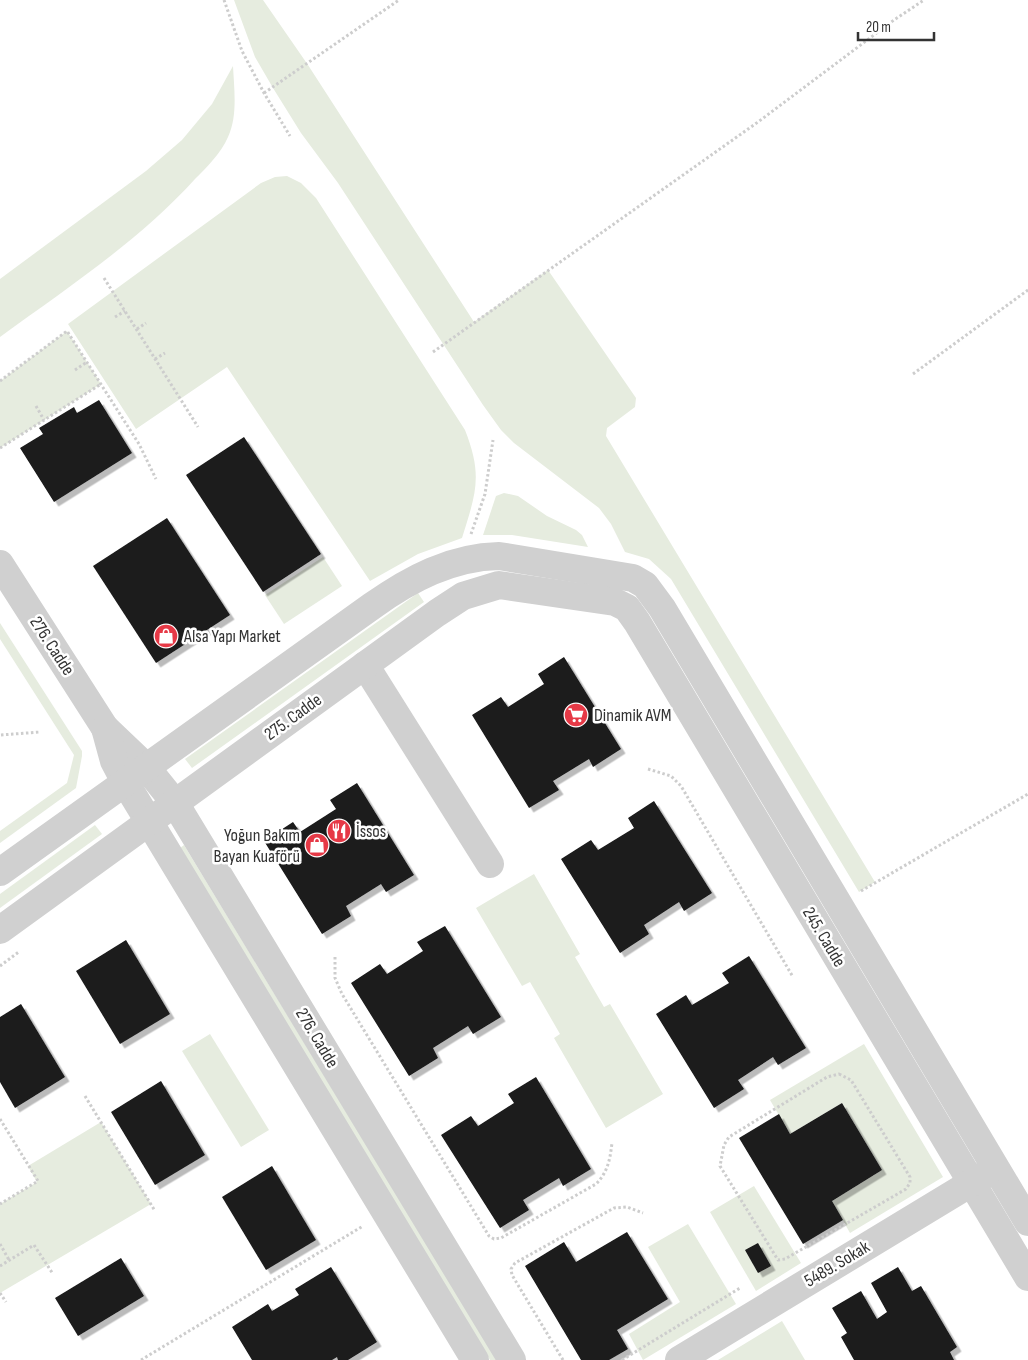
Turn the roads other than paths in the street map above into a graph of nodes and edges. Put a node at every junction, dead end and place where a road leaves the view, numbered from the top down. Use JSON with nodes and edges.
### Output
{"nodes":[{"id":1,"x":470,"y":559,"type":"junction"},
{"id":2,"x":0,"y":564,"type":"edge"},
{"id":3,"x":475,"y":591,"type":"junction"},
{"id":4,"x":615,"y":602,"type":"joint"},
{"id":5,"x":365,"y":665,"type":"junction"},
{"id":6,"x":136,"y":775,"type":"junction"},
{"id":7,"x":175,"y":803,"type":"junction"},
{"id":8,"x":149,"y":822,"type":"junction"},
{"id":9,"x":490,"y":864,"type":"dead end"},
{"id":10,"x":0,"y":872,"type":"edge"},
{"id":11,"x":0,"y":930,"type":"edge"},
{"id":12,"x":996,"y":1168,"type":"junction"},
{"id":13,"x":971,"y":1183,"type":"junction"},
{"id":14,"x":1028,"y":1222,"type":"edge"},
{"id":15,"x":1028,"y":1277,"type":"edge"},
{"id":16,"x":475,"y":1360,"type":"edge"},
{"id":17,"x":512,"y":1360,"type":"edge"},
{"id":18,"x":679,"y":1360,"type":"edge"}],
"edges":[{"from":1,"to":3,"type":"street"},
{"from":1,"to":6,"type":"street"},
{"from":1,"to":12,"type":"street","name":"245. Cadde"},
{"from":2,"to":6,"type":"street","name":"276. Cadde"},
{"from":3,"to":4,"type":"street","name":"275. Cadde"},
{"from":3,"to":5,"type":"street","name":"275. Cadde"},
{"from":4,"to":13,"type":"street","name":"245. Cadde"},
{"from":5,"to":7,"type":"street","name":"275. Cadde"},
{"from":5,"to":9,"type":"street"},
{"from":6,"to":7,"type":"street","name":"276. Cadde"},
{"from":6,"to":8,"type":"street","name":"276. Cadde"},
{"from":6,"to":10,"type":"street"},
{"from":7,"to":8,"type":"street","name":"275. Cadde"},
{"from":7,"to":17,"type":"street","name":"276. Cadde"},
{"from":8,"to":11,"type":"street","name":"275. Cadde"},
{"from":8,"to":16,"type":"street","name":"276. Cadde"},
{"from":12,"to":13,"type":"street","name":"5489. Sokak"},
{"from":12,"to":14,"type":"street","name":"245. Cadde"},
{"from":13,"to":15,"type":"street","name":"245. Cadde"},
{"from":13,"to":18,"type":"street","name":"5489. Sokak"}]}
